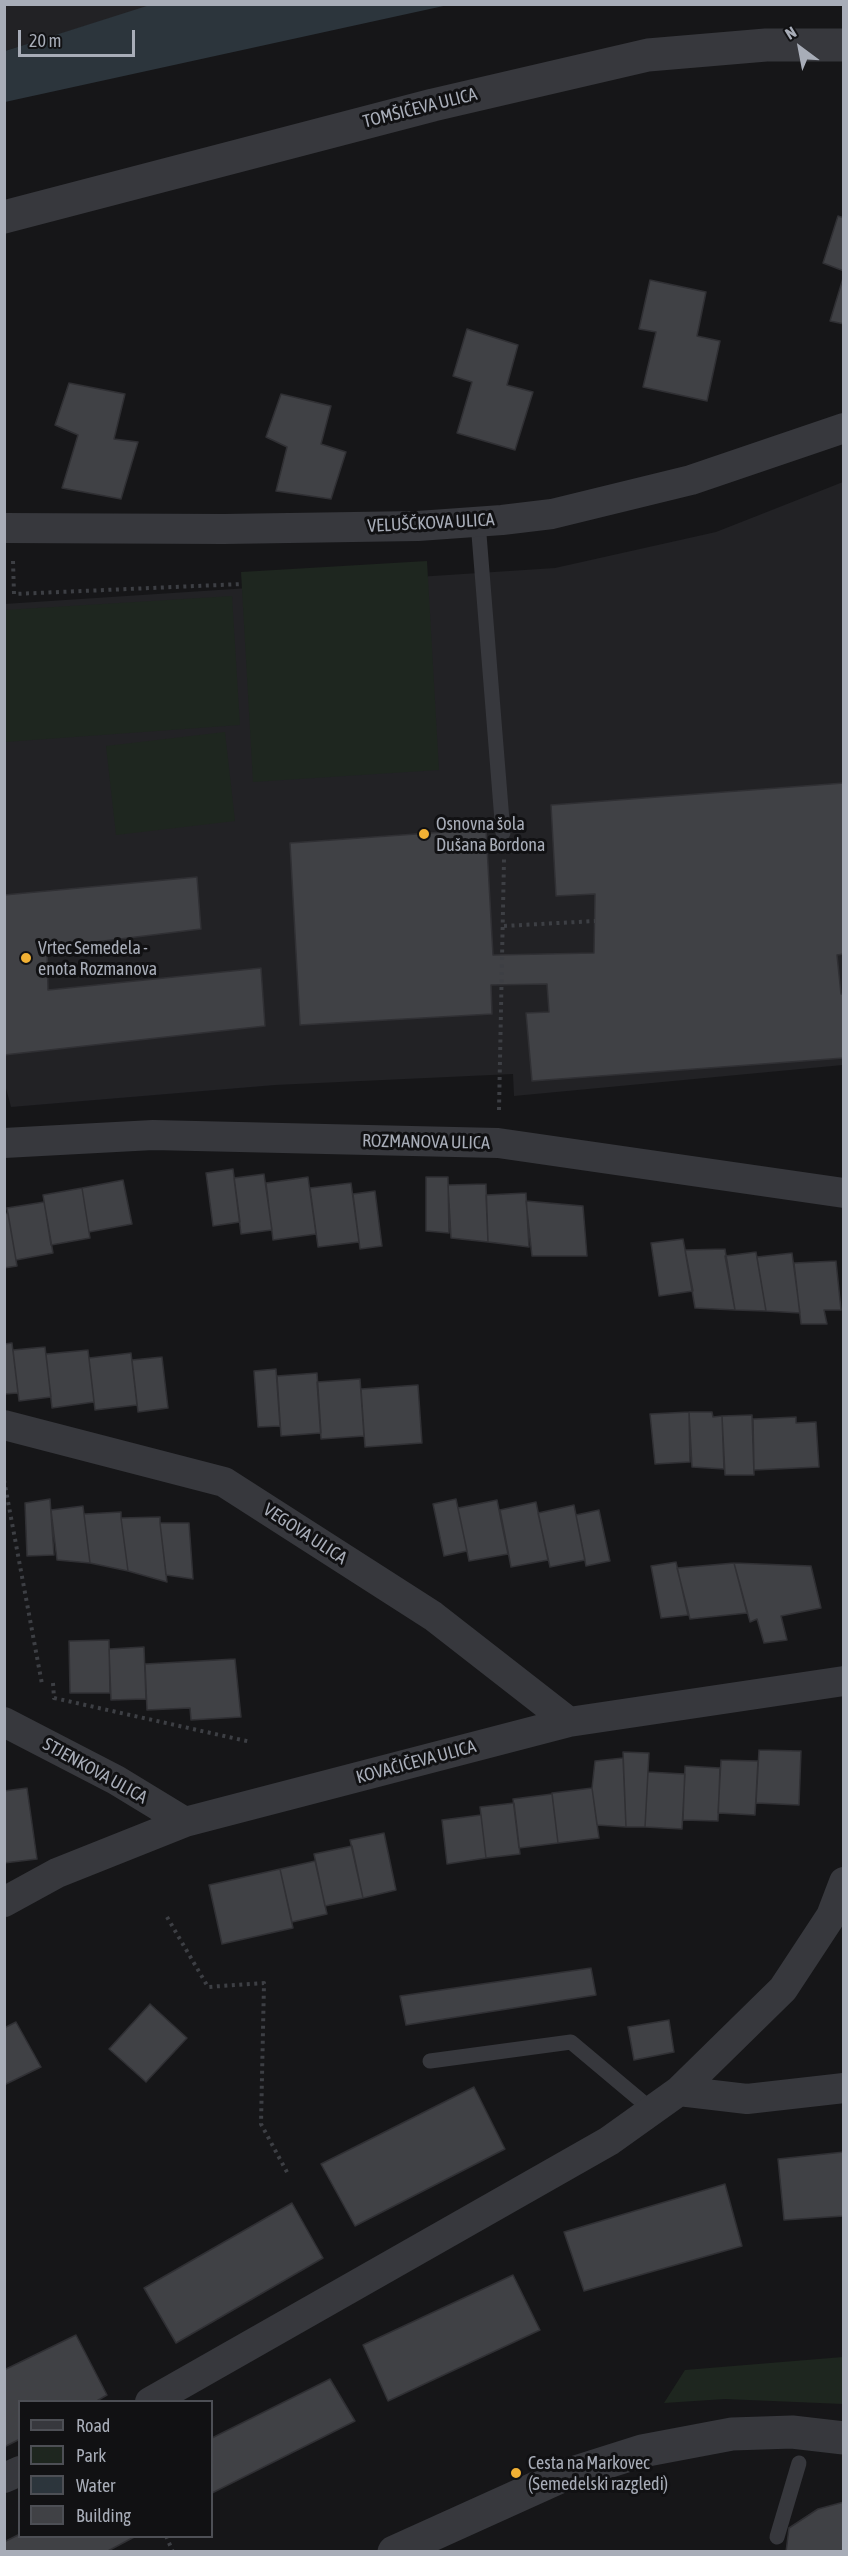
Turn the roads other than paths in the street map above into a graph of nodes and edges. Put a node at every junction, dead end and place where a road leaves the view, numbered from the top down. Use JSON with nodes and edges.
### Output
{"nodes":[{"id":1,"x":843,"y":45,"type":"edge"},
{"id":2,"x":4,"y":217,"type":"edge"},
{"id":3,"x":843,"y":428,"type":"edge"},
{"id":4,"x":478,"y":522,"type":"junction"},
{"id":5,"x":4,"y":528,"type":"edge"},
{"id":6,"x":503,"y":841,"type":"road end"},
{"id":7,"x":4,"y":1143,"type":"edge"},
{"id":8,"x":843,"y":1193,"type":"edge"},
{"id":9,"x":4,"y":1425,"type":"edge"},
{"id":10,"x":843,"y":1681,"type":"edge"},
{"id":11,"x":4,"y":1722,"type":"edge"},
{"id":12,"x":569,"y":1722,"type":"junction"},
{"id":13,"x":185,"y":1822,"type":"junction"},
{"id":14,"x":843,"y":1882,"type":"edge"},
{"id":15,"x":4,"y":1902,"type":"edge"},
{"id":16,"x":430,"y":2061,"type":"dead end"},
{"id":17,"x":843,"y":2088,"type":"edge"},
{"id":18,"x":679,"y":2091,"type":"junction"},
{"id":19,"x":652,"y":2110,"type":"junction"},
{"id":20,"x":154,"y":2400,"type":"edge"},
{"id":21,"x":843,"y":2438,"type":"edge"},
{"id":22,"x":799,"y":2463,"type":"dead end"},
{"id":23,"x":18,"y":2472,"type":"edge"},
{"id":24,"x":4,"y":2478,"type":"edge"},
{"id":25,"x":777,"y":2537,"type":"dead end"},
{"id":26,"x":394,"y":2552,"type":"edge"}],
"edges":[{"from":1,"to":2,"type":"street","name":"TOMŠIČEVA ULICA"},
{"from":3,"to":4,"type":"street","name":"VELUŠČKOVA ULICA"},
{"from":4,"to":5,"type":"street","name":"VELUŠČKOVA ULICA"},
{"from":4,"to":6,"type":"lane"},
{"from":7,"to":8,"type":"street","name":"ROZMANOVA ULICA"},
{"from":9,"to":12,"type":"street","name":"VEGOVA ULICA"},
{"from":10,"to":12,"type":"street","name":"KOVAČIČEVA ULICA"},
{"from":11,"to":13,"type":"street","name":"STJENKOVA ULICA"},
{"from":12,"to":13,"type":"street","name":"KOVAČIČEVA ULICA"},
{"from":13,"to":15,"type":"street","name":"KOVAČIČEVA ULICA"},
{"from":14,"to":18,"type":"street"},
{"from":16,"to":19,"type":"lane"},
{"from":17,"to":18,"type":"street"},
{"from":18,"to":19,"type":"street"},
{"from":19,"to":20,"type":"street"},
{"from":21,"to":26,"type":"street"},
{"from":22,"to":25,"type":"lane"},
{"from":23,"to":24,"type":"street"}]}
